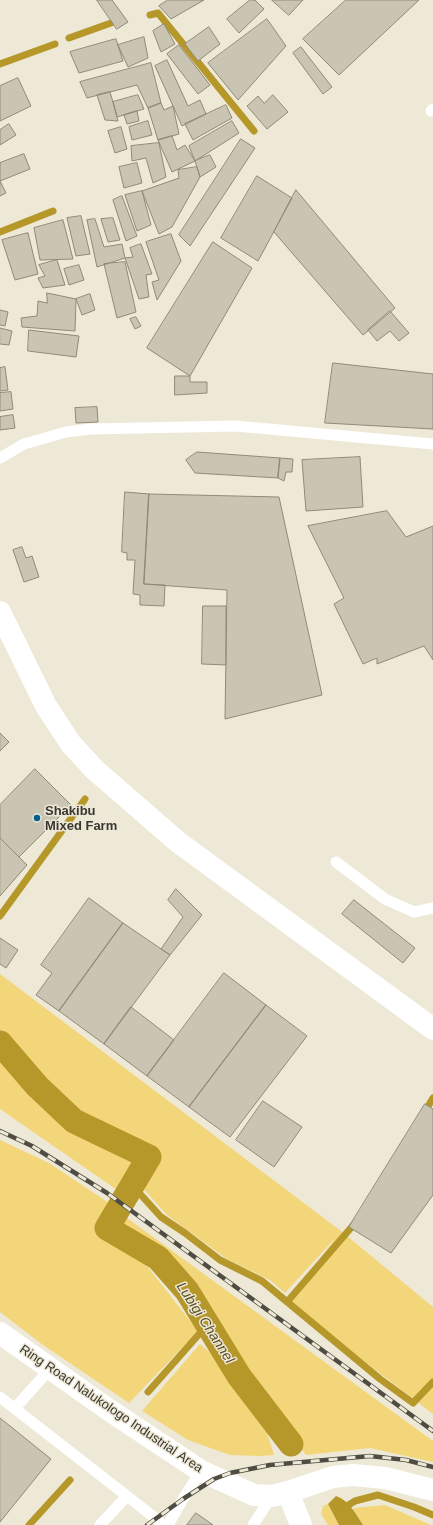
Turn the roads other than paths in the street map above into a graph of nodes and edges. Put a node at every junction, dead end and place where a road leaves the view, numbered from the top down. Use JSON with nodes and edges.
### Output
{"nodes":[{"id":1,"x":433,"y":444,"type":"edge"},
{"id":2,"x":0,"y":458,"type":"edge"},
{"id":3,"x":0,"y":612,"type":"edge"},
{"id":4,"x":336,"y":862,"type":"dead end"},
{"id":5,"x":433,"y":908,"type":"edge"},
{"id":6,"x":433,"y":1029,"type":"edge"},
{"id":7,"x":0,"y":1333,"type":"edge"},
{"id":8,"x":50,"y":1369,"type":"junction"},
{"id":9,"x":0,"y":1397,"type":"edge"},
{"id":10,"x":15,"y":1408,"type":"junction"},
{"id":11,"x":201,"y":1471,"type":"junction"},
{"id":12,"x":433,"y":1490,"type":"edge"},
{"id":13,"x":280,"y":1494,"type":"junction"},
{"id":14,"x":127,"y":1496,"type":"junction"},
{"id":15,"x":100,"y":1525,"type":"edge"},
{"id":16,"x":164,"y":1525,"type":"edge"},
{"id":17,"x":168,"y":1525,"type":"edge"},
{"id":18,"x":254,"y":1525,"type":"edge"},
{"id":19,"x":301,"y":1525,"type":"edge"}],
"edges":[{"from":1,"to":2,"type":"lane"},
{"from":3,"to":6,"type":"street"},
{"from":4,"to":5,"type":"lane"},
{"from":7,"to":8,"type":"street","name":"Ring Road Nalukologo Industrial Area"},
{"from":8,"to":10,"type":"lane"},
{"from":8,"to":11,"type":"street","name":"Ring Road Nalukologo Industrial Area"},
{"from":9,"to":10,"type":"lane"},
{"from":10,"to":14,"type":"lane"},
{"from":11,"to":13,"type":"street","name":"Ring Road Nalukologo Industrial Area"},
{"from":11,"to":17,"type":"lane"},
{"from":12,"to":13,"type":"street","name":"Ring Road Nalukologo Industrial Area"},
{"from":13,"to":18,"type":"lane"},
{"from":13,"to":19,"type":"street"},
{"from":14,"to":15,"type":"lane"},
{"from":14,"to":16,"type":"lane"}]}
